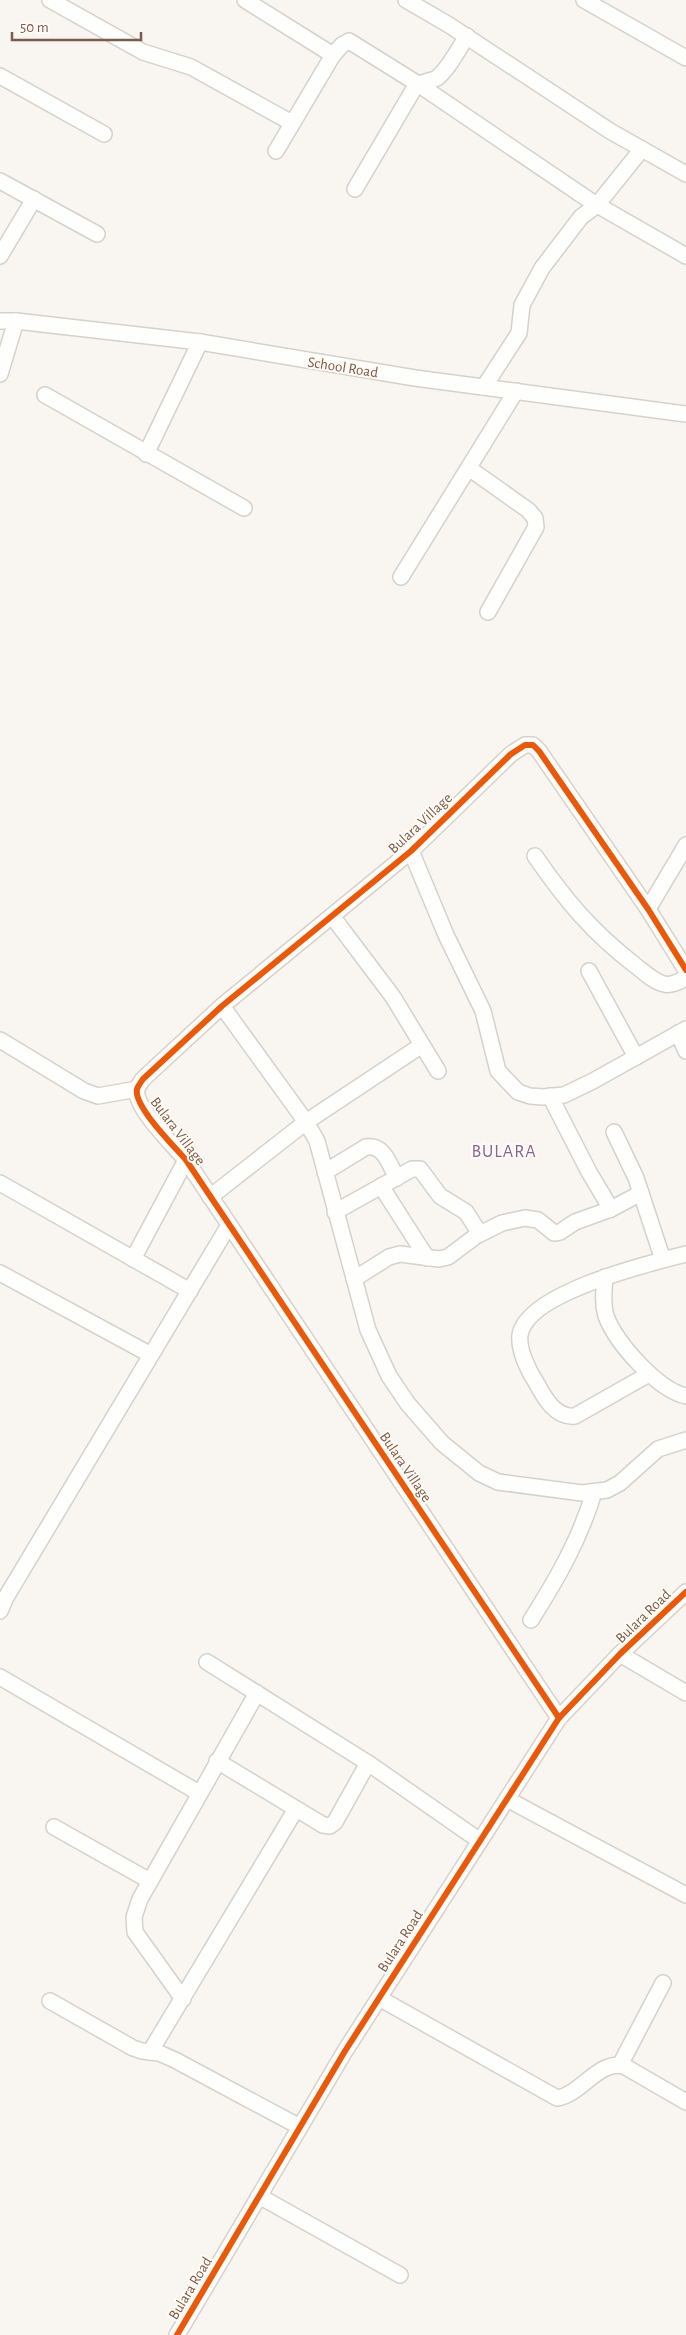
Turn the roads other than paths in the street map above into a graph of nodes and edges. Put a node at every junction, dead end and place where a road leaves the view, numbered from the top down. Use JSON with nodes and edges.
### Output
{"nodes":[{"id":1,"x":50,"y":0,"type":"edge"},
{"id":2,"x":244,"y":0,"type":"edge"},
{"id":3,"x":406,"y":0,"type":"edge"},
{"id":4,"x":584,"y":0,"type":"edge"},
{"id":5,"x":467,"y":36,"type":"junction"},
{"id":6,"x":333,"y":55,"type":"junction"},
{"id":7,"x":686,"y":58,"type":"edge"},
{"id":8,"x":0,"y":76,"type":"edge"},
{"id":9,"x":418,"y":84,"type":"junction"},
{"id":10,"x":292,"y":123,"type":"junction"},
{"id":11,"x":104,"y":134,"type":"dead end"},
{"id":12,"x":642,"y":149,"type":"junction"},
{"id":13,"x":276,"y":151,"type":"dead end"},
{"id":14,"x":686,"y":174,"type":"edge"},
{"id":15,"x":0,"y":181,"type":"edge"},
{"id":16,"x":355,"y":189,"type":"dead end"},
{"id":17,"x":34,"y":199,"type":"junction"},
{"id":18,"x":597,"y":205,"type":"junction"},
{"id":19,"x":97,"y":234,"type":"dead end"},
{"id":20,"x":0,"y":256,"type":"edge"},
{"id":21,"x":686,"y":256,"type":"edge"},
{"id":22,"x":0,"y":321,"type":"edge"},
{"id":23,"x":16,"y":321,"type":"junction"},
{"id":24,"x":200,"y":342,"type":"junction"},
{"id":25,"x":0,"y":374,"type":"edge"},
{"id":26,"x":484,"y":387,"type":"junction"},
{"id":27,"x":516,"y":391,"type":"junction"},
{"id":28,"x":44,"y":395,"type":"dead end"},
{"id":29,"x":686,"y":414,"type":"edge"},
{"id":30,"x":146,"y":454,"type":"junction"},
{"id":31,"x":470,"y":469,"type":"junction"},
{"id":32,"x":244,"y":508,"type":"dead end"},
{"id":33,"x":401,"y":577,"type":"dead end"},
{"id":34,"x":488,"y":612,"type":"dead end"},
{"id":35,"x":686,"y":845,"type":"edge"},
{"id":36,"x":411,"y":851,"type":"junction"},
{"id":37,"x":535,"y":856,"type":"dead end"},
{"id":38,"x":648,"y":909,"type":"junction"},
{"id":39,"x":332,"y":916,"type":"junction"},
{"id":40,"x":686,"y":970,"type":"edge"},
{"id":41,"x":588,"y":971,"type":"dead end"},
{"id":42,"x":686,"y":978,"type":"edge"},
{"id":43,"x":222,"y":1006,"type":"junction"},
{"id":44,"x":682,"y":1031,"type":"edge"},
{"id":45,"x":0,"y":1040,"type":"edge"},
{"id":46,"x":422,"y":1045,"type":"junction"},
{"id":47,"x":686,"y":1051,"type":"edge"},
{"id":48,"x":636,"y":1057,"type":"junction"},
{"id":49,"x":438,"y":1071,"type":"dead end"},
{"id":50,"x":137,"y":1089,"type":"junction"},
{"id":51,"x":550,"y":1096,"type":"junction"},
{"id":52,"x":306,"y":1122,"type":"junction"},
{"id":53,"x":614,"y":1132,"type":"dead end"},
{"id":54,"x":186,"y":1160,"type":"junction"},
{"id":55,"x":325,"y":1172,"type":"junction"},
{"id":56,"x":397,"y":1178,"type":"junction"},
{"id":57,"x":0,"y":1182,"type":"edge"},
{"id":58,"x":381,"y":1186,"type":"junction"},
{"id":59,"x":641,"y":1193,"type":"junction"},
{"id":60,"x":210,"y":1197,"type":"junction"},
{"id":61,"x":611,"y":1209,"type":"junction"},
{"id":62,"x":335,"y":1212,"type":"junction"},
{"id":63,"x":229,"y":1226,"type":"junction"},
{"id":64,"x":480,"y":1234,"type":"junction"},
{"id":65,"x":686,"y":1254,"type":"edge"},
{"id":66,"x":427,"y":1258,"type":"junction"},
{"id":67,"x":133,"y":1259,"type":"junction"},
{"id":68,"x":663,"y":1260,"type":"junction"},
{"id":69,"x":0,"y":1273,"type":"edge"},
{"id":70,"x":605,"y":1277,"type":"junction"},
{"id":71,"x":354,"y":1279,"type":"junction"},
{"id":72,"x":190,"y":1291,"type":"junction"},
{"id":73,"x":151,"y":1355,"type":"junction"},
{"id":74,"x":649,"y":1374,"type":"junction"},
{"id":75,"x":686,"y":1396,"type":"edge"},
{"id":76,"x":686,"y":1440,"type":"edge"},
{"id":77,"x":594,"y":1492,"type":"junction"},
{"id":78,"x":686,"y":1592,"type":"edge"},
{"id":79,"x":0,"y":1611,"type":"edge"},
{"id":80,"x":531,"y":1620,"type":"dead end"},
{"id":81,"x":620,"y":1654,"type":"junction"},
{"id":82,"x":207,"y":1662,"type":"dead end"},
{"id":83,"x":0,"y":1677,"type":"edge"},
{"id":84,"x":686,"y":1693,"type":"edge"},
{"id":85,"x":257,"y":1694,"type":"junction"},
{"id":86,"x":559,"y":1718,"type":"junction"},
{"id":87,"x":217,"y":1761,"type":"junction"},
{"id":88,"x":368,"y":1762,"type":"junction"},
{"id":89,"x":199,"y":1793,"type":"junction"},
{"id":90,"x":507,"y":1799,"type":"junction"},
{"id":91,"x":296,"y":1809,"type":"junction"},
{"id":92,"x":54,"y":1827,"type":"dead end"},
{"id":93,"x":480,"y":1841,"type":"junction"},
{"id":94,"x":150,"y":1881,"type":"junction"},
{"id":95,"x":686,"y":1895,"type":"edge"},
{"id":96,"x":664,"y":1982,"type":"dead end"},
{"id":97,"x":379,"y":1998,"type":"junction"},
{"id":98,"x":183,"y":1999,"type":"junction"},
{"id":99,"x":50,"y":2001,"type":"dead end"},
{"id":100,"x":150,"y":2052,"type":"junction"},
{"id":101,"x":620,"y":2065,"type":"junction"},
{"id":102,"x":686,"y":2102,"type":"edge"},
{"id":103,"x":300,"y":2127,"type":"junction"},
{"id":104,"x":259,"y":2196,"type":"junction"},
{"id":105,"x":400,"y":2274,"type":"dead end"},
{"id":106,"x":177,"y":2335,"type":"edge"}],
"edges":[{"from":1,"to":10,"type":"street"},
{"from":2,"to":6,"type":"street"},
{"from":3,"to":5,"type":"street"},
{"from":4,"to":7,"type":"street"},
{"from":5,"to":9,"type":"street"},
{"from":5,"to":12,"type":"street"},
{"from":6,"to":9,"type":"street"},
{"from":6,"to":10,"type":"street"},
{"from":8,"to":11,"type":"street"},
{"from":9,"to":16,"type":"street"},
{"from":9,"to":18,"type":"street"},
{"from":10,"to":13,"type":"street"},
{"from":12,"to":14,"type":"street"},
{"from":12,"to":18,"type":"street"},
{"from":15,"to":17,"type":"street"},
{"from":17,"to":19,"type":"street"},
{"from":17,"to":20,"type":"street"},
{"from":18,"to":21,"type":"street"},
{"from":18,"to":26,"type":"street"},
{"from":22,"to":23,"type":"street","name":"School Road"},
{"from":23,"to":24,"type":"street","name":"School Road"},
{"from":23,"to":25,"type":"street"},
{"from":24,"to":26,"type":"street","name":"School Road"},
{"from":24,"to":30,"type":"street"},
{"from":26,"to":27,"type":"street","name":"School Road"},
{"from":27,"to":29,"type":"street","name":"School Road"},
{"from":27,"to":31,"type":"street"},
{"from":28,"to":30,"type":"street"},
{"from":30,"to":32,"type":"street"},
{"from":31,"to":33,"type":"street"},
{"from":31,"to":34,"type":"street"},
{"from":35,"to":38,"type":"street"},
{"from":36,"to":38,"type":"street","name":"Bulara Village"},
{"from":36,"to":39,"type":"street","name":"Bulara Village"},
{"from":36,"to":51,"type":"street"},
{"from":37,"to":42,"type":"street"},
{"from":38,"to":40,"type":"street"},
{"from":39,"to":43,"type":"street","name":"Bulara Village"},
{"from":39,"to":46,"type":"street"},
{"from":41,"to":48,"type":"street"},
{"from":43,"to":50,"type":"street","name":"Bulara Village"},
{"from":43,"to":52,"type":"street"},
{"from":44,"to":47,"type":"street"},
{"from":44,"to":48,"type":"street"},
{"from":45,"to":50,"type":"street"},
{"from":46,"to":49,"type":"street"},
{"from":46,"to":52,"type":"street"},
{"from":48,"to":51,"type":"street"},
{"from":50,"to":54,"type":"street","name":"Bulara Village"},
{"from":51,"to":61,"type":"street"},
{"from":52,"to":55,"type":"street"},
{"from":52,"to":60,"type":"street"},
{"from":53,"to":59,"type":"street"},
{"from":54,"to":60,"type":"street","name":"Bulara Village"},
{"from":54,"to":67,"type":"street"},
{"from":55,"to":56,"type":"street"},
{"from":55,"to":62,"type":"street"},
{"from":56,"to":58,"type":"street"},
{"from":56,"to":64,"type":"street"},
{"from":57,"to":67,"type":"street"},
{"from":58,"to":62,"type":"street"},
{"from":58,"to":66,"type":"street"},
{"from":59,"to":61,"type":"street"},
{"from":59,"to":68,"type":"street"},
{"from":60,"to":63,"type":"street","name":"Bulara Village"},
{"from":61,"to":64,"type":"street"},
{"from":62,"to":71,"type":"street"},
{"from":63,"to":72,"type":"street"},
{"from":63,"to":86,"type":"street","name":"Bulara Village"},
{"from":64,"to":66,"type":"street"},
{"from":65,"to":68,"type":"street"},
{"from":66,"to":71,"type":"street"},
{"from":67,"to":72,"type":"street"},
{"from":68,"to":70,"type":"street"},
{"from":69,"to":73,"type":"street"},
{"from":70,"to":74,"type":"street"},
{"from":70,"to":74,"type":"street"},
{"from":71,"to":77,"type":"street"},
{"from":72,"to":73,"type":"street"},
{"from":73,"to":79,"type":"street"},
{"from":74,"to":75,"type":"street"},
{"from":76,"to":77,"type":"street"},
{"from":77,"to":80,"type":"street"},
{"from":78,"to":81,"type":"street","name":"Bulara Road"},
{"from":81,"to":84,"type":"street"},
{"from":81,"to":86,"type":"street","name":"Bulara Road"},
{"from":82,"to":85,"type":"street"},
{"from":83,"to":89,"type":"street"},
{"from":85,"to":87,"type":"street"},
{"from":85,"to":88,"type":"street"},
{"from":86,"to":90,"type":"street","name":"Bulara Road"},
{"from":87,"to":89,"type":"street"},
{"from":87,"to":91,"type":"street"},
{"from":88,"to":91,"type":"street"},
{"from":88,"to":93,"type":"street"},
{"from":89,"to":94,"type":"street"},
{"from":90,"to":93,"type":"street","name":"Bulara Road"},
{"from":90,"to":95,"type":"street"},
{"from":91,"to":98,"type":"street"},
{"from":92,"to":94,"type":"street"},
{"from":93,"to":97,"type":"street","name":"Bulara Road"},
{"from":94,"to":98,"type":"street"},
{"from":96,"to":101,"type":"street"},
{"from":97,"to":101,"type":"street"},
{"from":97,"to":103,"type":"street","name":"Bulara Road"},
{"from":98,"to":100,"type":"street"},
{"from":99,"to":100,"type":"street"},
{"from":100,"to":103,"type":"street"},
{"from":101,"to":102,"type":"street"},
{"from":103,"to":104,"type":"street","name":"Bulara Road"},
{"from":104,"to":105,"type":"street"},
{"from":104,"to":106,"type":"street","name":"Bulara Road"}]}
